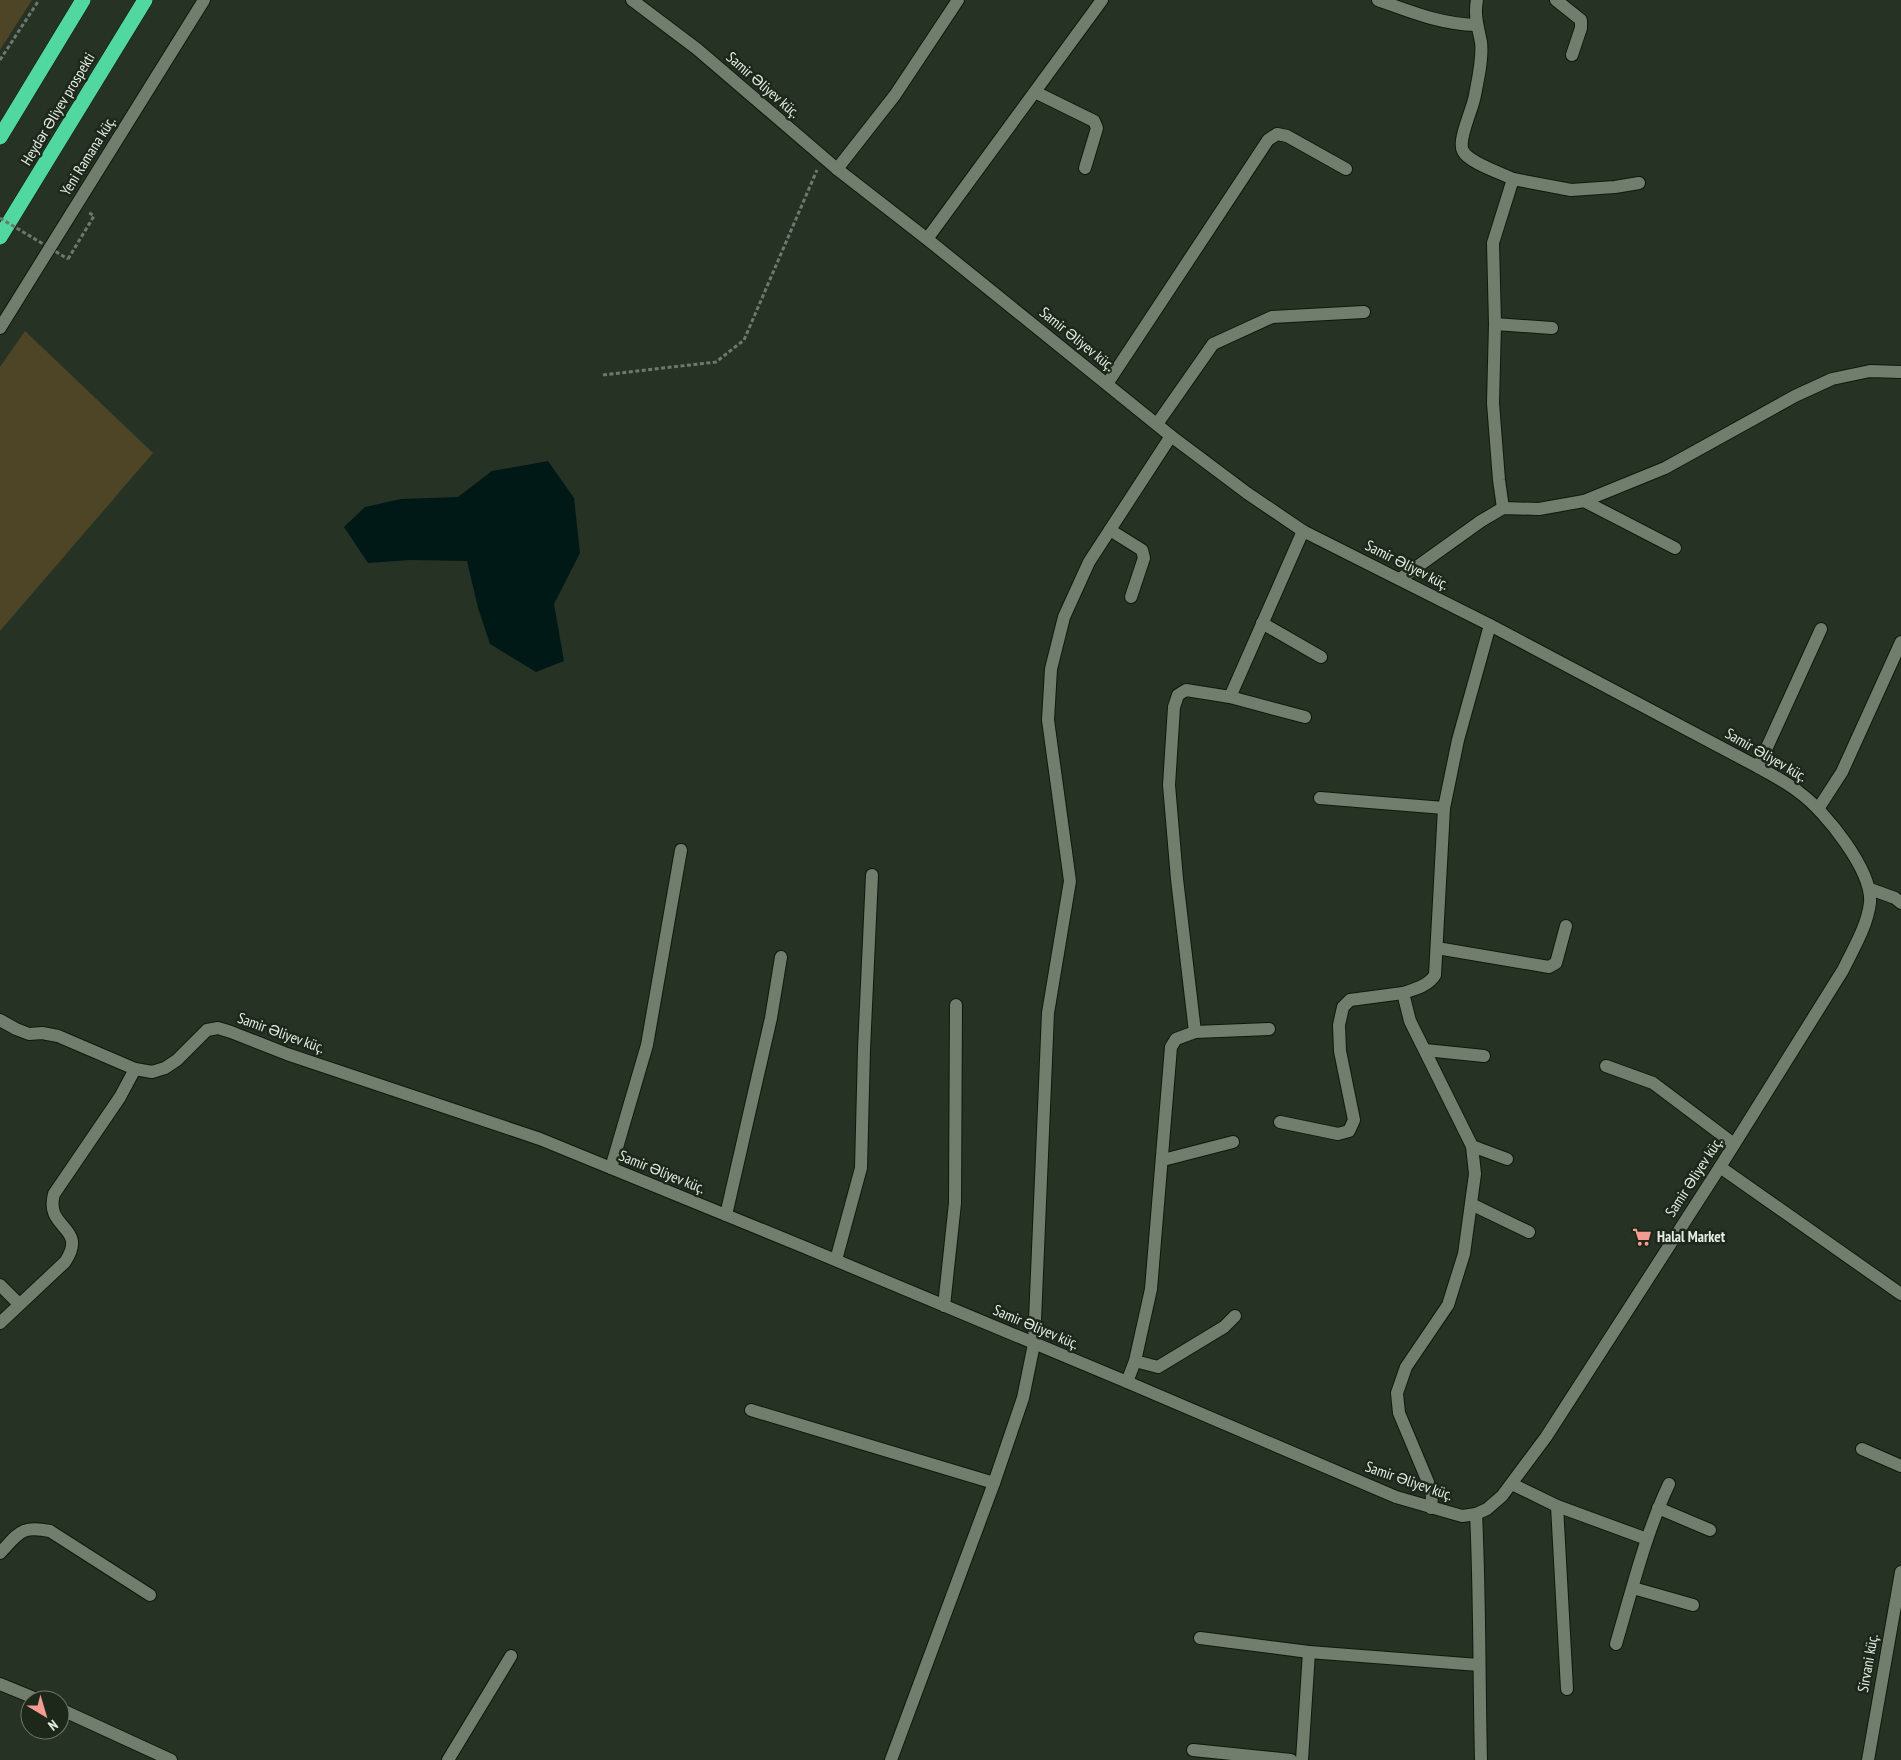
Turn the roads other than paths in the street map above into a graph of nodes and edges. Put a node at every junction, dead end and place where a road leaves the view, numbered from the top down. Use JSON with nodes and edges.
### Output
{"nodes":[{"id":1,"x":83,"y":0,"type":"edge"},
{"id":2,"x":145,"y":0,"type":"edge"},
{"id":3,"x":204,"y":0,"type":"edge"},
{"id":4,"x":632,"y":0,"type":"edge"},
{"id":5,"x":958,"y":0,"type":"edge"},
{"id":6,"x":1102,"y":0,"type":"edge"},
{"id":7,"x":1378,"y":0,"type":"edge"},
{"id":8,"x":1477,"y":0,"type":"edge"},
{"id":9,"x":1556,"y":0,"type":"edge"},
{"id":10,"x":1476,"y":25,"type":"junction"},
{"id":11,"x":1572,"y":55,"type":"dead end"},
{"id":12,"x":1035,"y":92,"type":"junction"},
{"id":13,"x":0,"y":137,"type":"edge"},
{"id":14,"x":1085,"y":168,"type":"dead end"},
{"id":15,"x":1346,"y":168,"type":"dead end"},
{"id":16,"x":837,"y":169,"type":"junction"},
{"id":17,"x":1513,"y":178,"type":"junction"},
{"id":18,"x":1639,"y":183,"type":"dead end"},
{"id":19,"x":0,"y":237,"type":"edge"},
{"id":20,"x":927,"y":239,"type":"junction"},
{"id":21,"x":1364,"y":312,"type":"dead end"},
{"id":22,"x":1495,"y":324,"type":"junction"},
{"id":23,"x":0,"y":328,"type":"edge"},
{"id":24,"x":1552,"y":328,"type":"dead end"},
{"id":25,"x":1901,"y":372,"type":"edge"},
{"id":26,"x":1107,"y":384,"type":"junction"},
{"id":27,"x":1157,"y":424,"type":"junction"},
{"id":28,"x":1171,"y":436,"type":"junction"},
{"id":29,"x":1584,"y":501,"type":"junction"},
{"id":30,"x":1503,"y":508,"type":"junction"},
{"id":31,"x":1110,"y":530,"type":"junction"},
{"id":32,"x":1303,"y":531,"type":"junction"},
{"id":33,"x":1676,"y":548,"type":"dead end"},
{"id":34,"x":1400,"y":578,"type":"junction"},
{"id":35,"x":1130,"y":597,"type":"dead end"},
{"id":36,"x":1262,"y":623,"type":"junction"},
{"id":37,"x":1490,"y":625,"type":"junction"},
{"id":38,"x":1821,"y":629,"type":"dead end"},
{"id":39,"x":1901,"y":642,"type":"edge"},
{"id":40,"x":1320,"y":657,"type":"dead end"},
{"id":41,"x":1230,"y":697,"type":"junction"},
{"id":42,"x":1305,"y":717,"type":"dead end"},
{"id":43,"x":1758,"y":767,"type":"junction"},
{"id":44,"x":1320,"y":798,"type":"dead end"},
{"id":45,"x":1444,"y":808,"type":"junction"},
{"id":46,"x":1818,"y":808,"type":"junction"},
{"id":47,"x":681,"y":850,"type":"dead end"},
{"id":48,"x":872,"y":875,"type":"dead end"},
{"id":49,"x":1870,"y":889,"type":"junction"},
{"id":50,"x":1901,"y":903,"type":"edge"},
{"id":51,"x":1566,"y":926,"type":"dead end"},
{"id":52,"x":1437,"y":948,"type":"junction"},
{"id":53,"x":781,"y":957,"type":"dead end"},
{"id":54,"x":1403,"y":993,"type":"junction"},
{"id":55,"x":956,"y":1005,"type":"dead end"},
{"id":56,"x":0,"y":1020,"type":"edge"},
{"id":57,"x":1269,"y":1029,"type":"dead end"},
{"id":58,"x":1195,"y":1032,"type":"junction"},
{"id":59,"x":1424,"y":1050,"type":"junction"},
{"id":60,"x":1484,"y":1056,"type":"dead end"},
{"id":61,"x":1606,"y":1066,"type":"dead end"},
{"id":62,"x":135,"y":1069,"type":"junction"},
{"id":63,"x":1280,"y":1122,"type":"dead end"},
{"id":64,"x":1233,"y":1142,"type":"dead end"},
{"id":65,"x":1734,"y":1144,"type":"junction"},
{"id":66,"x":1472,"y":1146,"type":"junction"},
{"id":67,"x":1507,"y":1159,"type":"dead end"},
{"id":68,"x":1163,"y":1160,"type":"junction"},
{"id":69,"x":1720,"y":1167,"type":"junction"},
{"id":70,"x":611,"y":1168,"type":"junction"},
{"id":71,"x":1471,"y":1204,"type":"junction"},
{"id":72,"x":726,"y":1215,"type":"junction"},
{"id":73,"x":1529,"y":1232,"type":"dead end"},
{"id":74,"x":836,"y":1260,"type":"junction"},
{"id":75,"x":0,"y":1285,"type":"edge"},
{"id":76,"x":1901,"y":1294,"type":"edge"},
{"id":77,"x":19,"y":1304,"type":"junction"},
{"id":78,"x":944,"y":1306,"type":"junction"},
{"id":79,"x":1235,"y":1316,"type":"dead end"},
{"id":80,"x":0,"y":1323,"type":"edge"},
{"id":81,"x":1034,"y":1344,"type":"junction"},
{"id":82,"x":1135,"y":1361,"type":"junction"},
{"id":83,"x":1127,"y":1382,"type":"junction"},
{"id":84,"x":751,"y":1410,"type":"dead end"},
{"id":85,"x":1862,"y":1449,"type":"dead end"},
{"id":86,"x":1901,"y":1466,"type":"edge"},
{"id":87,"x":994,"y":1483,"type":"junction"},
{"id":88,"x":1512,"y":1484,"type":"junction"},
{"id":89,"x":1669,"y":1484,"type":"dead end"},
{"id":90,"x":1557,"y":1506,"type":"junction"},
{"id":91,"x":1431,"y":1508,"type":"junction"},
{"id":92,"x":1658,"y":1508,"type":"junction"},
{"id":93,"x":1476,"y":1514,"type":"junction"},
{"id":94,"x":1710,"y":1530,"type":"dead end"},
{"id":95,"x":1647,"y":1539,"type":"junction"},
{"id":96,"x":0,"y":1553,"type":"edge"},
{"id":97,"x":1901,"y":1572,"type":"edge"},
{"id":98,"x":1633,"y":1588,"type":"junction"},
{"id":99,"x":150,"y":1596,"type":"dead end"},
{"id":100,"x":1693,"y":1605,"type":"dead end"},
{"id":101,"x":1200,"y":1638,"type":"dead end"},
{"id":102,"x":1616,"y":1644,"type":"dead end"},
{"id":103,"x":1309,"y":1652,"type":"junction"},
{"id":104,"x":512,"y":1656,"type":"dead end"},
{"id":105,"x":1479,"y":1665,"type":"junction"},
{"id":106,"x":0,"y":1684,"type":"edge"},
{"id":107,"x":1567,"y":1688,"type":"dead end"},
{"id":108,"x":20,"y":1692,"type":"edge"},
{"id":109,"x":70,"y":1714,"type":"edge"},
{"id":110,"x":1193,"y":1750,"type":"dead end"},
{"id":111,"x":172,"y":1760,"type":"edge"},
{"id":112,"x":448,"y":1760,"type":"edge"},
{"id":113,"x":891,"y":1760,"type":"edge"},
{"id":114,"x":1290,"y":1760,"type":"edge"},
{"id":115,"x":1302,"y":1760,"type":"edge"},
{"id":116,"x":1481,"y":1760,"type":"edge"},
{"id":117,"x":1868,"y":1760,"type":"edge"}],
"edges":[{"from":1,"to":13,"type":"highway"},
{"from":2,"to":19,"type":"highway","name":"Heydər Əliyev prospekti"},
{"from":3,"to":23,"type":"street","name":"Yeni Ramana küç."},
{"from":4,"to":16,"type":"street","name":"Samir Əliyev küç."},
{"from":5,"to":16,"type":"street"},
{"from":6,"to":12,"type":"street"},
{"from":7,"to":10,"type":"street"},
{"from":8,"to":10,"type":"street"},
{"from":9,"to":11,"type":"street"},
{"from":10,"to":17,"type":"street"},
{"from":12,"to":14,"type":"street"},
{"from":12,"to":20,"type":"street"},
{"from":15,"to":26,"type":"street"},
{"from":16,"to":20,"type":"street","name":"Samir Əliyev küç."},
{"from":17,"to":18,"type":"street"},
{"from":17,"to":22,"type":"street"},
{"from":20,"to":26,"type":"street","name":"Samir Əliyev küç."},
{"from":21,"to":27,"type":"street"},
{"from":22,"to":24,"type":"street"},
{"from":22,"to":30,"type":"street"},
{"from":25,"to":29,"type":"street"},
{"from":26,"to":27,"type":"street","name":"Samir Əliyev küç."},
{"from":27,"to":28,"type":"street","name":"Samir Əliyev küç."},
{"from":28,"to":31,"type":"street"},
{"from":28,"to":32,"type":"street","name":"Samir Əliyev küç."},
{"from":29,"to":30,"type":"street"},
{"from":29,"to":33,"type":"street"},
{"from":30,"to":34,"type":"street"},
{"from":31,"to":35,"type":"street"},
{"from":31,"to":81,"type":"street"},
{"from":32,"to":34,"type":"street","name":"Samir Əliyev küç."},
{"from":32,"to":36,"type":"street"},
{"from":34,"to":37,"type":"street","name":"Samir Əliyev küç."},
{"from":36,"to":40,"type":"street"},
{"from":36,"to":41,"type":"street"},
{"from":37,"to":43,"type":"street","name":"Samir Əliyev küç."},
{"from":37,"to":45,"type":"street"},
{"from":38,"to":43,"type":"street"},
{"from":39,"to":46,"type":"street"},
{"from":41,"to":42,"type":"street"},
{"from":41,"to":58,"type":"street"},
{"from":43,"to":46,"type":"street","name":"Samir Əliyev küç."},
{"from":44,"to":45,"type":"street"},
{"from":45,"to":52,"type":"street"},
{"from":46,"to":49,"type":"street","name":"Samir Əliyev küç."},
{"from":47,"to":70,"type":"street"},
{"from":48,"to":74,"type":"street"},
{"from":49,"to":50,"type":"street"},
{"from":49,"to":65,"type":"street","name":"Samir Əliyev küç."},
{"from":51,"to":52,"type":"street"},
{"from":52,"to":54,"type":"street"},
{"from":53,"to":72,"type":"street"},
{"from":54,"to":59,"type":"street"},
{"from":54,"to":63,"type":"street"},
{"from":55,"to":78,"type":"street"},
{"from":56,"to":62,"type":"street","name":"Samir Əliyev küç."},
{"from":57,"to":58,"type":"street"},
{"from":58,"to":68,"type":"street"},
{"from":59,"to":60,"type":"street"},
{"from":59,"to":66,"type":"street"},
{"from":61,"to":65,"type":"street"},
{"from":62,"to":70,"type":"street","name":"Samir Əliyev küç."},
{"from":62,"to":77,"type":"street"},
{"from":64,"to":68,"type":"street"},
{"from":65,"to":69,"type":"street","name":"Samir Əliyev küç."},
{"from":66,"to":67,"type":"street"},
{"from":66,"to":71,"type":"street"},
{"from":68,"to":82,"type":"street"},
{"from":69,"to":76,"type":"street"},
{"from":69,"to":88,"type":"street","name":"Samir Əliyev küç."},
{"from":70,"to":72,"type":"street","name":"Samir Əliyev küç."},
{"from":71,"to":73,"type":"street"},
{"from":71,"to":91,"type":"street"},
{"from":72,"to":74,"type":"street","name":"Samir Əliyev küç."},
{"from":74,"to":78,"type":"street","name":"Samir Əliyev küç."},
{"from":75,"to":77,"type":"street"},
{"from":77,"to":80,"type":"street"},
{"from":78,"to":81,"type":"street","name":"Samir Əliyev küç."},
{"from":79,"to":82,"type":"street"},
{"from":81,"to":83,"type":"street","name":"Samir Əliyev küç."},
{"from":81,"to":87,"type":"street"},
{"from":82,"to":83,"type":"street"},
{"from":83,"to":91,"type":"street","name":"Samir Əliyev küç."},
{"from":84,"to":87,"type":"street"},
{"from":85,"to":86,"type":"street"},
{"from":87,"to":113,"type":"street"},
{"from":88,"to":90,"type":"street"},
{"from":88,"to":93,"type":"street","name":"Samir Əliyev küç."},
{"from":89,"to":92,"type":"street"},
{"from":90,"to":95,"type":"street"},
{"from":90,"to":107,"type":"street"},
{"from":91,"to":93,"type":"street","name":"Samir Əliyev küç."},
{"from":92,"to":94,"type":"street"},
{"from":92,"to":95,"type":"street"},
{"from":93,"to":105,"type":"street"},
{"from":95,"to":98,"type":"street"},
{"from":96,"to":99,"type":"street"},
{"from":97,"to":117,"type":"street","name":"Sirvani küç."},
{"from":98,"to":100,"type":"street"},
{"from":98,"to":102,"type":"street"},
{"from":101,"to":103,"type":"street"},
{"from":103,"to":105,"type":"street"},
{"from":103,"to":115,"type":"street"},
{"from":104,"to":112,"type":"street"},
{"from":105,"to":116,"type":"street"},
{"from":106,"to":108,"type":"street"},
{"from":109,"to":111,"type":"street"},
{"from":110,"to":114,"type":"street"}]}
